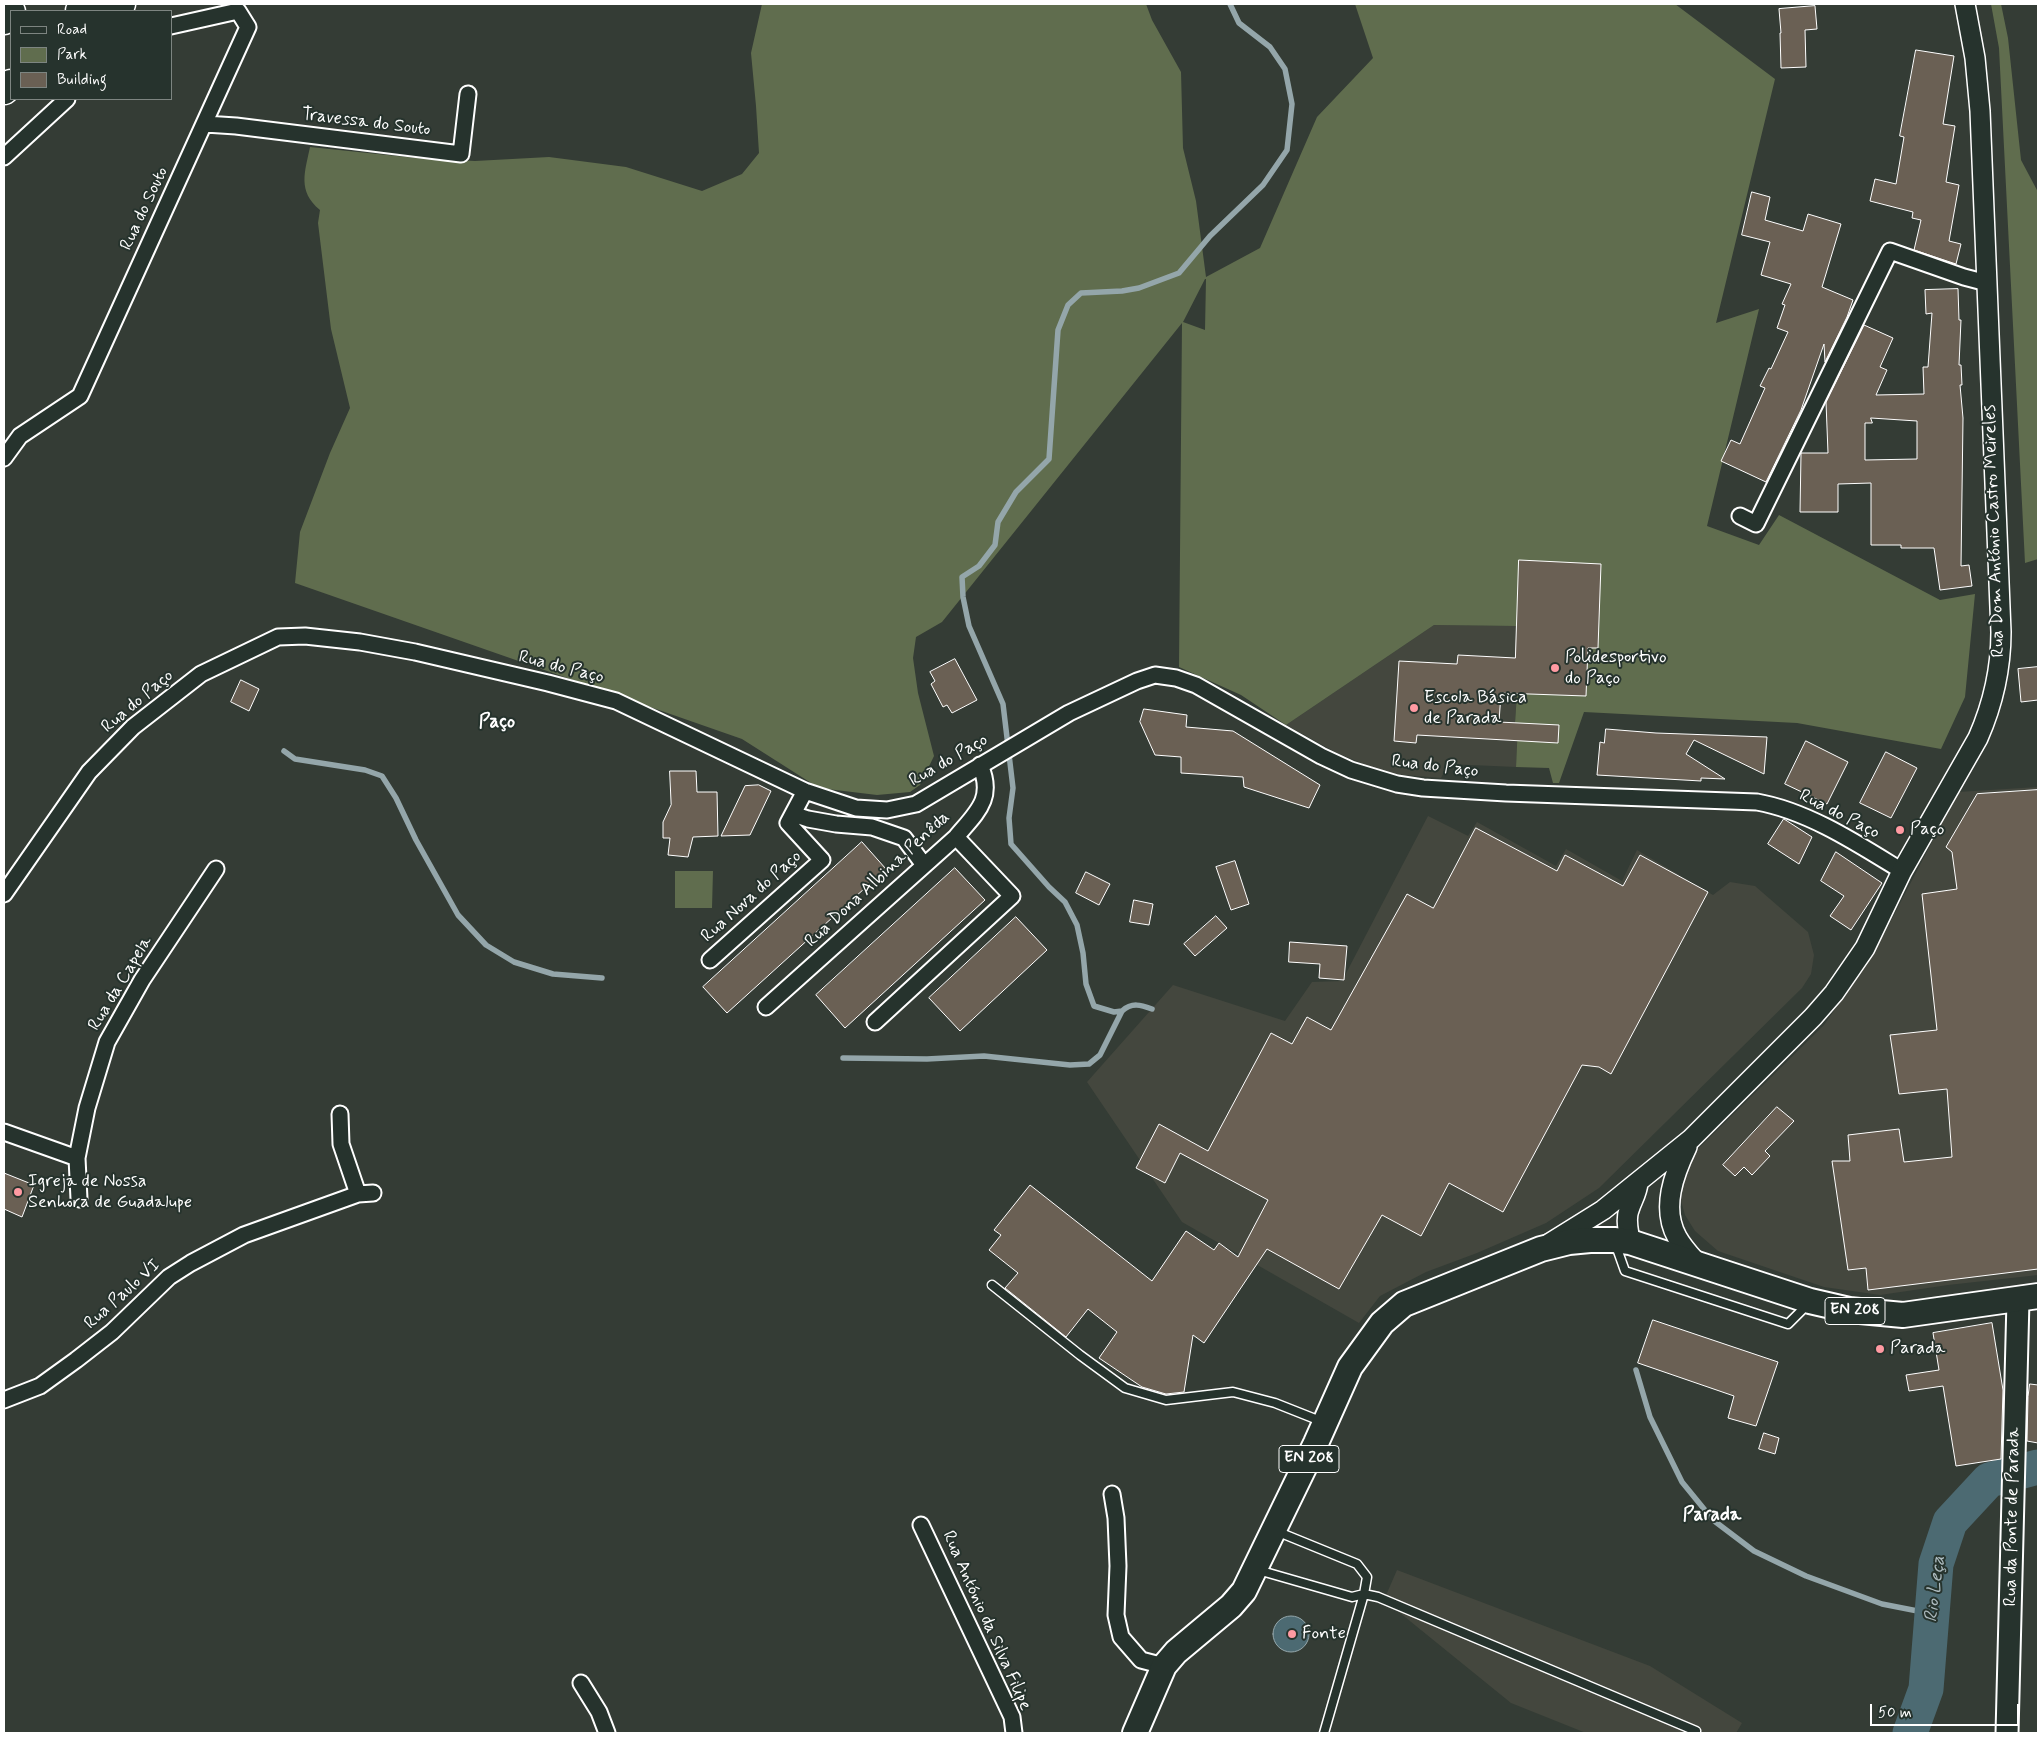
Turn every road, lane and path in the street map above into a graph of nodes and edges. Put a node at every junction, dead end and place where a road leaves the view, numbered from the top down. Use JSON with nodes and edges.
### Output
{"nodes":[{"id":1,"x":1965,"y":4,"type":"edge"},
{"id":2,"x":172,"y":26,"type":"edge"},
{"id":3,"x":468,"y":94,"type":"dead end"},
{"id":4,"x":66,"y":100,"type":"edge"},
{"id":5,"x":205,"y":124,"type":"junction"},
{"id":6,"x":4,"y":157,"type":"edge"},
{"id":7,"x":1987,"y":282,"type":"junction"},
{"id":8,"x":4,"y":458,"type":"edge"},
{"id":9,"x":1740,"y":516,"type":"dead end"},
{"id":10,"x":980,"y":765,"type":"junction"},
{"id":11,"x":805,"y":791,"type":"junction"},
{"id":12,"x":793,"y":814,"type":"junction"},
{"id":13,"x":956,"y":837,"type":"junction"},
{"id":14,"x":924,"y":865,"type":"junction"},
{"id":15,"x":216,"y":869,"type":"dead end"},
{"id":16,"x":1902,"y":871,"type":"junction"},
{"id":17,"x":4,"y":894,"type":"edge"},
{"id":18,"x":710,"y":960,"type":"dead end"},
{"id":19,"x":766,"y":1008,"type":"dead end"},
{"id":20,"x":875,"y":1022,"type":"dead end"},
{"id":21,"x":340,"y":1114,"type":"dead end"},
{"id":22,"x":4,"y":1132,"type":"edge"},
{"id":23,"x":1691,"y":1139,"type":"junction"},
{"id":24,"x":77,"y":1158,"type":"junction"},
{"id":25,"x":1638,"y":1184,"type":"junction"},
{"id":26,"x":373,"y":1193,"type":"dead end"},
{"id":27,"x":358,"y":1194,"type":"junction"},
{"id":28,"x":79,"y":1198,"type":"dead end"},
{"id":29,"x":1622,"y":1241,"type":"junction"},
{"id":30,"x":1540,"y":1249,"type":"junction"},
{"id":31,"x":1699,"y":1265,"type":"junction"},
{"id":32,"x":992,"y":1285,"type":"dead end"},
{"id":33,"x":2028,"y":1298,"type":"edge"},
{"id":34,"x":1810,"y":1302,"type":"junction"},
{"id":35,"x":4,"y":1400,"type":"edge"},
{"id":36,"x":1325,"y":1423,"type":"junction"},
{"id":37,"x":1112,"y":1494,"type":"dead end"},
{"id":38,"x":922,"y":1525,"type":"dead end"},
{"id":39,"x":1274,"y":1531,"type":"junction"},
{"id":40,"x":1256,"y":1569,"type":"junction"},
{"id":41,"x":1364,"y":1594,"type":"junction"},
{"id":42,"x":1164,"y":1666,"type":"junction"},
{"id":43,"x":581,"y":1683,"type":"dead end"},
{"id":44,"x":1696,"y":1731,"type":"dead end"},
{"id":45,"x":607,"y":1733,"type":"edge"},
{"id":46,"x":1014,"y":1733,"type":"edge"},
{"id":47,"x":1135,"y":1733,"type":"edge"},
{"id":48,"x":1324,"y":1733,"type":"edge"},
{"id":49,"x":2007,"y":1733,"type":"edge"}],
"edges":[{"from":1,"to":7,"type":"street","name":"Rua Dom António Castro Meireles"},
{"from":2,"to":5,"type":"street","name":"Rua do Souto"},
{"from":3,"to":5,"type":"street","name":"Travessa do Souto"},
{"from":4,"to":6,"type":"street"},
{"from":5,"to":8,"type":"street","name":"Rua do Souto"},
{"from":7,"to":9,"type":"street"},
{"from":7,"to":16,"type":"street","name":"Rua Dom António Castro Meireles"},
{"from":10,"to":11,"type":"street","name":"Rua do Paço"},
{"from":10,"to":13,"type":"street","name":"Rua Dona Albina Penêda"},
{"from":10,"to":16,"type":"street","name":"Rua do Paço"},
{"from":11,"to":12,"type":"street"},
{"from":11,"to":17,"type":"street","name":"Rua do Paço"},
{"from":12,"to":14,"type":"street"},
{"from":12,"to":18,"type":"street","name":"Rua Nova do Paço"},
{"from":13,"to":14,"type":"street","name":"Rua Dona Albina Penêda"},
{"from":13,"to":20,"type":"street"},
{"from":14,"to":19,"type":"street","name":"Rua Dona Albina Penêda"},
{"from":15,"to":24,"type":"street","name":"Rua da Capela"},
{"from":16,"to":23,"type":"street","name":"Rua Dom António Castro Meireles"},
{"from":21,"to":27,"type":"street"},
{"from":22,"to":24,"type":"street"},
{"from":23,"to":25,"type":"street","name":"Rua Dom António Castro Meireles"},
{"from":23,"to":31,"type":"street","name":"Rua Dom António Castro Meireles"},
{"from":24,"to":28,"type":"street","name":"Rua da Capela"},
{"from":25,"to":29,"type":"street"},
{"from":25,"to":30,"type":"street","name":"Rua Dom António Castro Meireles"},
{"from":26,"to":27,"type":"street","name":"Rua Paulo VI"},
{"from":27,"to":35,"type":"street","name":"Rua Paulo VI"},
{"from":29,"to":30,"type":"main road","number":"EN 208"},
{"from":29,"to":31,"type":"main road","number":"EN 208"},
{"from":29,"to":34,"type":"lane"},
{"from":30,"to":36,"type":"main road","number":"EN 208"},
{"from":31,"to":34,"type":"main road","number":"EN 208"},
{"from":32,"to":36,"type":"lane"},
{"from":33,"to":34,"type":"main road","number":"EN 208"},
{"from":33,"to":49,"type":"main road","name":"Rua da Ponte de Parada"},
{"from":36,"to":39,"type":"main road","number":"EN 208"},
{"from":37,"to":42,"type":"street"},
{"from":38,"to":46,"type":"street","name":"Rua António da Silva Filipe"},
{"from":39,"to":40,"type":"main road","number":"EN 208"},
{"from":39,"to":41,"type":"lane"},
{"from":40,"to":41,"type":"lane"},
{"from":40,"to":42,"type":"main road","number":"EN 208"},
{"from":41,"to":44,"type":"lane"},
{"from":41,"to":48,"type":"lane"},
{"from":42,"to":47,"type":"main road","number":"EN 208"},
{"from":43,"to":45,"type":"street"}]}
